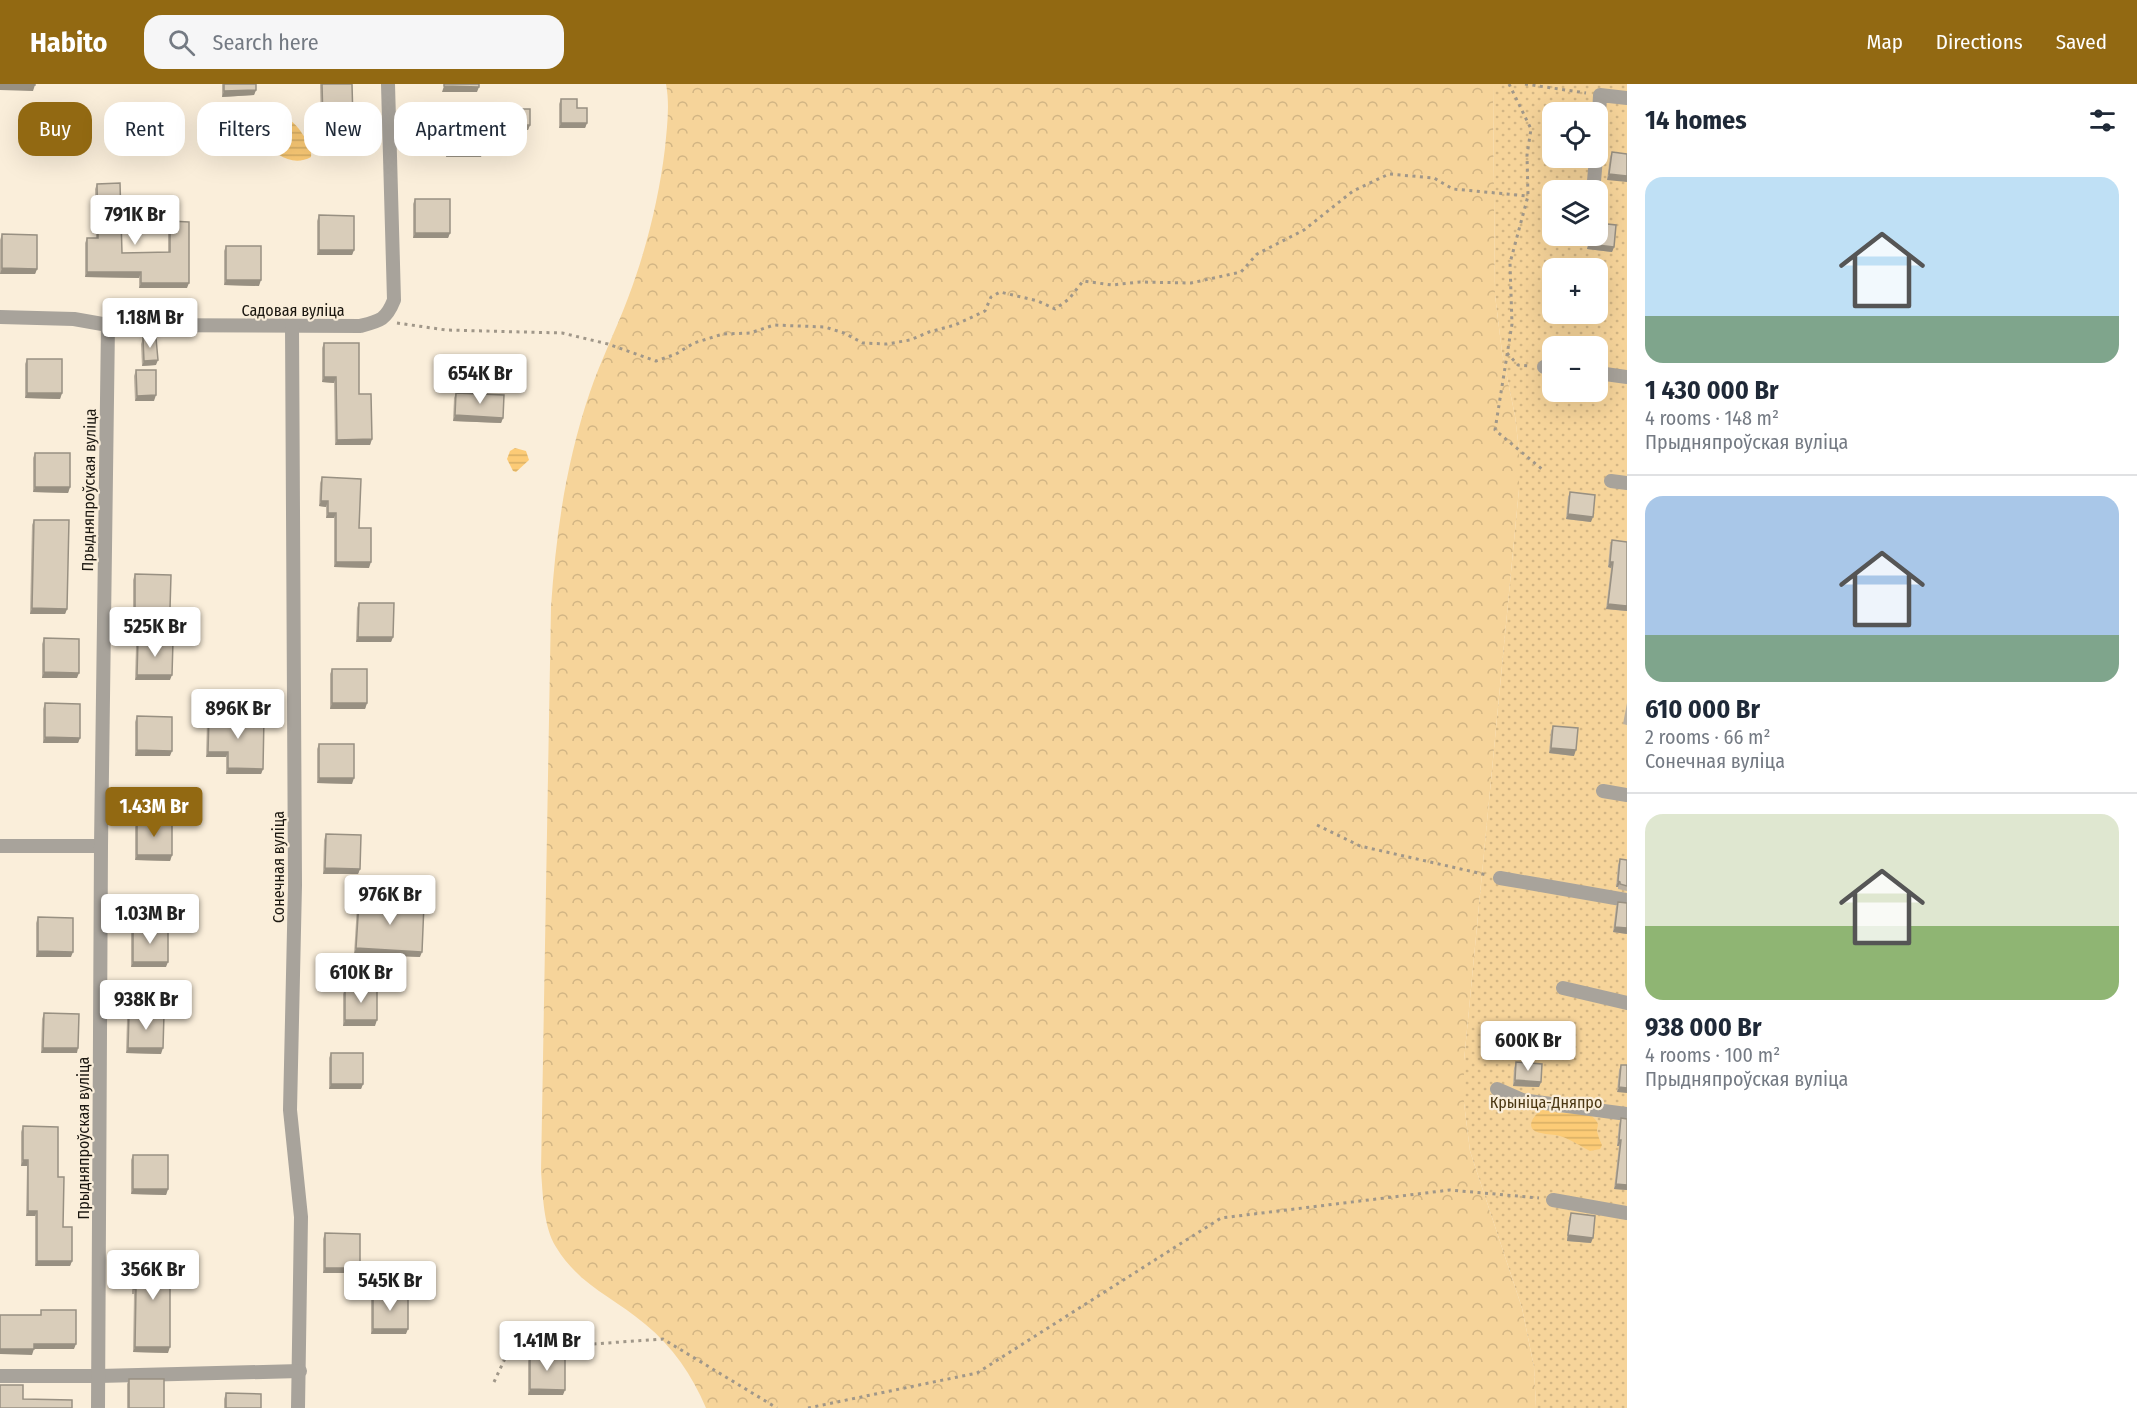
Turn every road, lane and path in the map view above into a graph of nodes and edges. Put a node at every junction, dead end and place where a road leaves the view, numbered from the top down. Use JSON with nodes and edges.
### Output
{"nodes":[{"id":1,"x":388,"y":84,"type":"edge"},
{"id":2,"x":1509,"y":84,"type":"edge"},
{"id":3,"x":1525,"y":84,"type":"edge"},
{"id":4,"x":1600,"y":95,"type":"junction"},
{"id":5,"x":1627,"y":99,"type":"edge"},
{"id":6,"x":1600,"y":102,"type":"edge"},
{"id":7,"x":1528,"y":196,"type":"junction"},
{"id":8,"x":0,"y":317,"type":"edge"},
{"id":9,"x":379,"y":321,"type":"junction"},
{"id":10,"x":108,"y":325,"type":"junction"},
{"id":11,"x":292,"y":326,"type":"junction"},
{"id":12,"x":1507,"y":353,"type":"junction"},
{"id":13,"x":1542,"y":367,"type":"edge"},
{"id":14,"x":1608,"y":375,"type":"edge"},
{"id":15,"x":1627,"y":377,"type":"edge"},
{"id":16,"x":1543,"y":470,"type":"dead end"},
{"id":17,"x":1611,"y":481,"type":"dead end"},
{"id":18,"x":1627,"y":483,"type":"edge"},
{"id":19,"x":1604,"y":791,"type":"dead end"},
{"id":20,"x":1627,"y":795,"type":"edge"},
{"id":21,"x":1317,"y":825,"type":"dead end"},
{"id":22,"x":0,"y":846,"type":"edge"},
{"id":23,"x":101,"y":846,"type":"junction"},
{"id":24,"x":1500,"y":878,"type":"joint"},
{"id":25,"x":1627,"y":900,"type":"edge"},
{"id":26,"x":1563,"y":988,"type":"dead end"},
{"id":27,"x":1627,"y":1003,"type":"edge"},
{"id":28,"x":1497,"y":1089,"type":"dead end"},
{"id":29,"x":1627,"y":1114,"type":"edge"},
{"id":30,"x":1553,"y":1200,"type":"joint"},
{"id":31,"x":1627,"y":1213,"type":"edge"},
{"id":32,"x":300,"y":1371,"type":"junction"},
{"id":33,"x":0,"y":1376,"type":"edge"},
{"id":34,"x":99,"y":1376,"type":"junction"},
{"id":35,"x":494,"y":1382,"type":"dead end"},
{"id":36,"x":98,"y":1408,"type":"edge"},
{"id":37,"x":298,"y":1408,"type":"edge"},
{"id":38,"x":777,"y":1408,"type":"edge"},
{"id":39,"x":808,"y":1408,"type":"edge"}],
"edges":[{"from":1,"to":9,"type":"street"},
{"from":2,"to":7,"type":"path"},
{"from":3,"to":4,"type":"path"},
{"from":4,"to":5,"type":"street"},
{"from":4,"to":6,"type":"street"},
{"from":7,"to":9,"type":"path"},
{"from":7,"to":12,"type":"path"},
{"from":8,"to":10,"type":"street","name":"Садовая вуліца"},
{"from":9,"to":11,"type":"street","name":"Садовая вуліца"},
{"from":10,"to":11,"type":"street","name":"Садовая вуліца"},
{"from":10,"to":23,"type":"street","name":"Прыдняпроўская вуліца"},
{"from":11,"to":32,"type":"street","name":"Сонечная вуліца"},
{"from":12,"to":13,"type":"path"},
{"from":12,"to":16,"type":"path"},
{"from":14,"to":15,"type":"street"},
{"from":17,"to":18,"type":"street"},
{"from":19,"to":20,"type":"street"},
{"from":21,"to":24,"type":"path"},
{"from":22,"to":23,"type":"street"},
{"from":23,"to":34,"type":"street","name":"Прыдняпроўская вуліца"},
{"from":24,"to":25,"type":"street"},
{"from":26,"to":27,"type":"street"},
{"from":28,"to":29,"type":"street"},
{"from":30,"to":31,"type":"street"},
{"from":30,"to":39,"type":"path"},
{"from":32,"to":34,"type":"street"},
{"from":32,"to":37,"type":"street","name":"Сонечная вуліца"},
{"from":33,"to":34,"type":"street"},
{"from":34,"to":36,"type":"street","name":"Прыдняпроўская вуліца"},
{"from":35,"to":38,"type":"path"}]}
